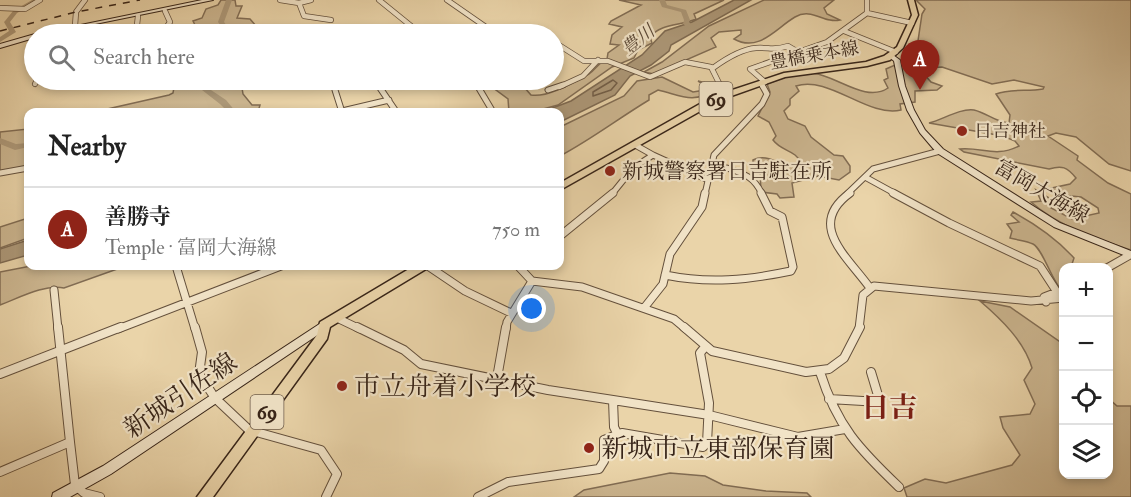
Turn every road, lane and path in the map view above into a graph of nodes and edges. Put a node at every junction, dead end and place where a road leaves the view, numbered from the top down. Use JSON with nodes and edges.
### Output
{"nodes":[{"id":1,"x":40,"y":0,"type":"edge"},
{"id":2,"x":85,"y":0,"type":"edge"},
{"id":3,"x":210,"y":0,"type":"edge"},
{"id":4,"x":280,"y":0,"type":"edge"},
{"id":5,"x":310,"y":0,"type":"edge"},
{"id":6,"x":379,"y":0,"type":"edge"},
{"id":7,"x":447,"y":0,"type":"edge"},
{"id":8,"x":867,"y":0,"type":"edge"},
{"id":9,"x":911,"y":0,"type":"edge"},
{"id":10,"x":299,"y":3,"type":"junction"},
{"id":11,"x":1,"y":8,"type":"edge"},
{"id":12,"x":165,"y":10,"type":"junction"},
{"id":13,"x":867,"y":13,"type":"junction"},
{"id":14,"x":138,"y":16,"type":"junction"},
{"id":15,"x":331,"y":20,"type":"dead end"},
{"id":16,"x":912,"y":23,"type":"junction"},
{"id":17,"x":75,"y":24,"type":"edge"},
{"id":18,"x":88,"y":24,"type":"edge"},
{"id":19,"x":137,"y":24,"type":"edge"},
{"id":20,"x":168,"y":24,"type":"edge"},
{"id":21,"x":409,"y":24,"type":"edge"},
{"id":22,"x":482,"y":24,"type":"edge"},
{"id":23,"x":844,"y":31,"type":"junction"},
{"id":24,"x":24,"y":39,"type":"edge"},
{"id":25,"x":0,"y":46,"type":"edge"},
{"id":26,"x":564,"y":49,"type":"edge"},
{"id":27,"x":800,"y":53,"type":"junction"},
{"id":28,"x":893,"y":54,"type":"junction"},
{"id":29,"x":598,"y":60,"type":"junction"},
{"id":30,"x":713,"y":68,"type":"junction"},
{"id":31,"x":763,"y":82,"type":"junction"},
{"id":32,"x":564,"y":84,"type":"edge"},
{"id":33,"x":336,"y":90,"type":"edge"},
{"id":34,"x":382,"y":90,"type":"edge"},
{"id":35,"x":480,"y":90,"type":"edge"},
{"id":36,"x":717,"y":98,"type":"junction"},
{"id":37,"x":389,"y":100,"type":"junction"},
{"id":38,"x":339,"y":108,"type":"edge"},
{"id":39,"x":356,"y":108,"type":"edge"},
{"id":40,"x":394,"y":108,"type":"edge"},
{"id":41,"x":491,"y":108,"type":"edge"},
{"id":42,"x":637,"y":146,"type":"junction"},
{"id":43,"x":940,"y":151,"type":"junction"},
{"id":44,"x":653,"y":155,"type":"junction"},
{"id":45,"x":24,"y":169,"type":"edge"},
{"id":46,"x":0,"y":173,"type":"edge"},
{"id":47,"x":865,"y":177,"type":"junction"},
{"id":48,"x":709,"y":179,"type":"junction"},
{"id":49,"x":564,"y":185,"type":"edge"},
{"id":50,"x":564,"y":233,"type":"edge"},
{"id":51,"x":1131,"y":255,"type":"edge"},
{"id":52,"x":1113,"y":264,"type":"edge"},
{"id":53,"x":177,"y":270,"type":"edge"},
{"id":54,"x":271,"y":270,"type":"edge"},
{"id":55,"x":415,"y":270,"type":"edge"},
{"id":56,"x":434,"y":270,"type":"edge"},
{"id":57,"x":523,"y":270,"type":"edge"},
{"id":58,"x":665,"y":275,"type":"junction"},
{"id":59,"x":532,"y":281,"type":"junction"},
{"id":60,"x":870,"y":288,"type":"junction"},
{"id":61,"x":54,"y":290,"type":"dead end"},
{"id":62,"x":1059,"y":299,"type":"edge"},
{"id":63,"x":187,"y":302,"type":"junction"},
{"id":64,"x":1046,"y":302,"type":"junction"},
{"id":65,"x":644,"y":308,"type":"junction"},
{"id":66,"x":511,"y":313,"type":"junction"},
{"id":67,"x":337,"y":318,"type":"junction"},
{"id":68,"x":324,"y":325,"type":"junction"},
{"id":69,"x":705,"y":347,"type":"junction"},
{"id":70,"x":60,"y":351,"type":"junction"},
{"id":71,"x":820,"y":372,"type":"junction"},
{"id":72,"x":871,"y":372,"type":"dead end"},
{"id":73,"x":0,"y":374,"type":"edge"},
{"id":74,"x":497,"y":378,"type":"junction"},
{"id":75,"x":216,"y":399,"type":"junction"},
{"id":76,"x":829,"y":399,"type":"junction"},
{"id":77,"x":614,"y":400,"type":"junction"},
{"id":78,"x":709,"y":415,"type":"junction"},
{"id":79,"x":845,"y":429,"type":"junction"},
{"id":80,"x":253,"y":432,"type":"junction"},
{"id":81,"x":617,"y":433,"type":"junction"},
{"id":82,"x":70,"y":442,"type":"junction"},
{"id":83,"x":0,"y":472,"type":"edge"},
{"id":84,"x":76,"y":487,"type":"junction"},
{"id":85,"x":899,"y":487,"type":"dead end"},
{"id":86,"x":58,"y":497,"type":"edge"},
{"id":87,"x":100,"y":497,"type":"edge"},
{"id":88,"x":204,"y":497,"type":"edge"},
{"id":89,"x":326,"y":497,"type":"edge"},
{"id":90,"x":478,"y":497,"type":"edge"}],
"edges":[{"from":1,"to":11,"type":"street"},
{"from":2,"to":17,"type":"street"},
{"from":3,"to":12,"type":"main road"},
{"from":4,"to":10,"type":"street"},
{"from":5,"to":10,"type":"street"},
{"from":6,"to":21,"type":"street"},
{"from":7,"to":22,"type":"street"},
{"from":8,"to":13,"type":"street"},
{"from":9,"to":16,"type":"main road"},
{"from":10,"to":15,"type":"street"},
{"from":12,"to":14,"type":"main road"},
{"from":12,"to":20,"type":"street"},
{"from":13,"to":16,"type":"street"},
{"from":13,"to":23,"type":"street"},
{"from":14,"to":18,"type":"main road"},
{"from":14,"to":19,"type":"street"},
{"from":16,"to":28,"type":"main road"},
{"from":23,"to":27,"type":"street"},
{"from":23,"to":28,"type":"street"},
{"from":24,"to":25,"type":"main road"},
{"from":26,"to":29,"type":"street"},
{"from":27,"to":30,"type":"street"},
{"from":27,"to":31,"type":"street"},
{"from":28,"to":31,"type":"main road","name":"豊橋乗本線","number":"69"},
{"from":28,"to":43,"type":"main road","name":"富岡大海線"},
{"from":29,"to":30,"type":"street"},
{"from":29,"to":32,"type":"street"},
{"from":30,"to":36,"type":"street"},
{"from":31,"to":36,"type":"main road","name":"豊橋乗本線","number":"69"},
{"from":31,"to":48,"type":"street"},
{"from":33,"to":38,"type":"street"},
{"from":34,"to":37,"type":"street"},
{"from":35,"to":41,"type":"street"},
{"from":36,"to":42,"type":"main road","name":"豊橋乗本線","number":"69"},
{"from":37,"to":39,"type":"street"},
{"from":37,"to":40,"type":"street"},
{"from":42,"to":44,"type":"street"},
{"from":42,"to":49,"type":"main road","name":"豊橋乗本線","number":"69"},
{"from":43,"to":47,"type":"street"},
{"from":43,"to":51,"type":"main road","name":"富岡大海線"},
{"from":44,"to":48,"type":"street"},
{"from":44,"to":50,"type":"street"},
{"from":45,"to":46,"type":"street"},
{"from":47,"to":60,"type":"street"},
{"from":47,"to":64,"type":"street"},
{"from":48,"to":58,"type":"street"},
{"from":48,"to":58,"type":"street"},
{"from":51,"to":52,"type":"street"},
{"from":53,"to":63,"type":"street"},
{"from":54,"to":63,"type":"street"},
{"from":55,"to":67,"type":"main road"},
{"from":56,"to":66,"type":"street"},
{"from":57,"to":59,"type":"street"},
{"from":58,"to":65,"type":"street"},
{"from":59,"to":65,"type":"street"},
{"from":59,"to":66,"type":"street"},
{"from":60,"to":64,"type":"street"},
{"from":60,"to":71,"type":"street"},
{"from":61,"to":70,"type":"street"},
{"from":62,"to":64,"type":"street"},
{"from":63,"to":70,"type":"street"},
{"from":63,"to":75,"type":"street"},
{"from":65,"to":69,"type":"street"},
{"from":66,"to":74,"type":"street"},
{"from":67,"to":68,"type":"main road"},
{"from":67,"to":74,"type":"street"},
{"from":68,"to":75,"type":"main road","name":"新城引佐線"},
{"from":68,"to":80,"type":"main road","number":"69"},
{"from":69,"to":71,"type":"street"},
{"from":69,"to":78,"type":"street"},
{"from":70,"to":73,"type":"street"},
{"from":70,"to":82,"type":"street"},
{"from":71,"to":76,"type":"street"},
{"from":72,"to":76,"type":"street"},
{"from":74,"to":77,"type":"street"},
{"from":75,"to":80,"type":"street"},
{"from":75,"to":84,"type":"main road","name":"新城引佐線"},
{"from":76,"to":79,"type":"street"},
{"from":77,"to":78,"type":"street"},
{"from":77,"to":81,"type":"street"},
{"from":78,"to":79,"type":"street"},
{"from":78,"to":81,"type":"street"},
{"from":79,"to":85,"type":"street"},
{"from":80,"to":88,"type":"main road","number":"69"},
{"from":80,"to":89,"type":"street"},
{"from":81,"to":90,"type":"street"},
{"from":82,"to":83,"type":"street"},
{"from":82,"to":84,"type":"street"},
{"from":84,"to":86,"type":"main road","name":"新城引佐線"},
{"from":84,"to":87,"type":"street"}]}
